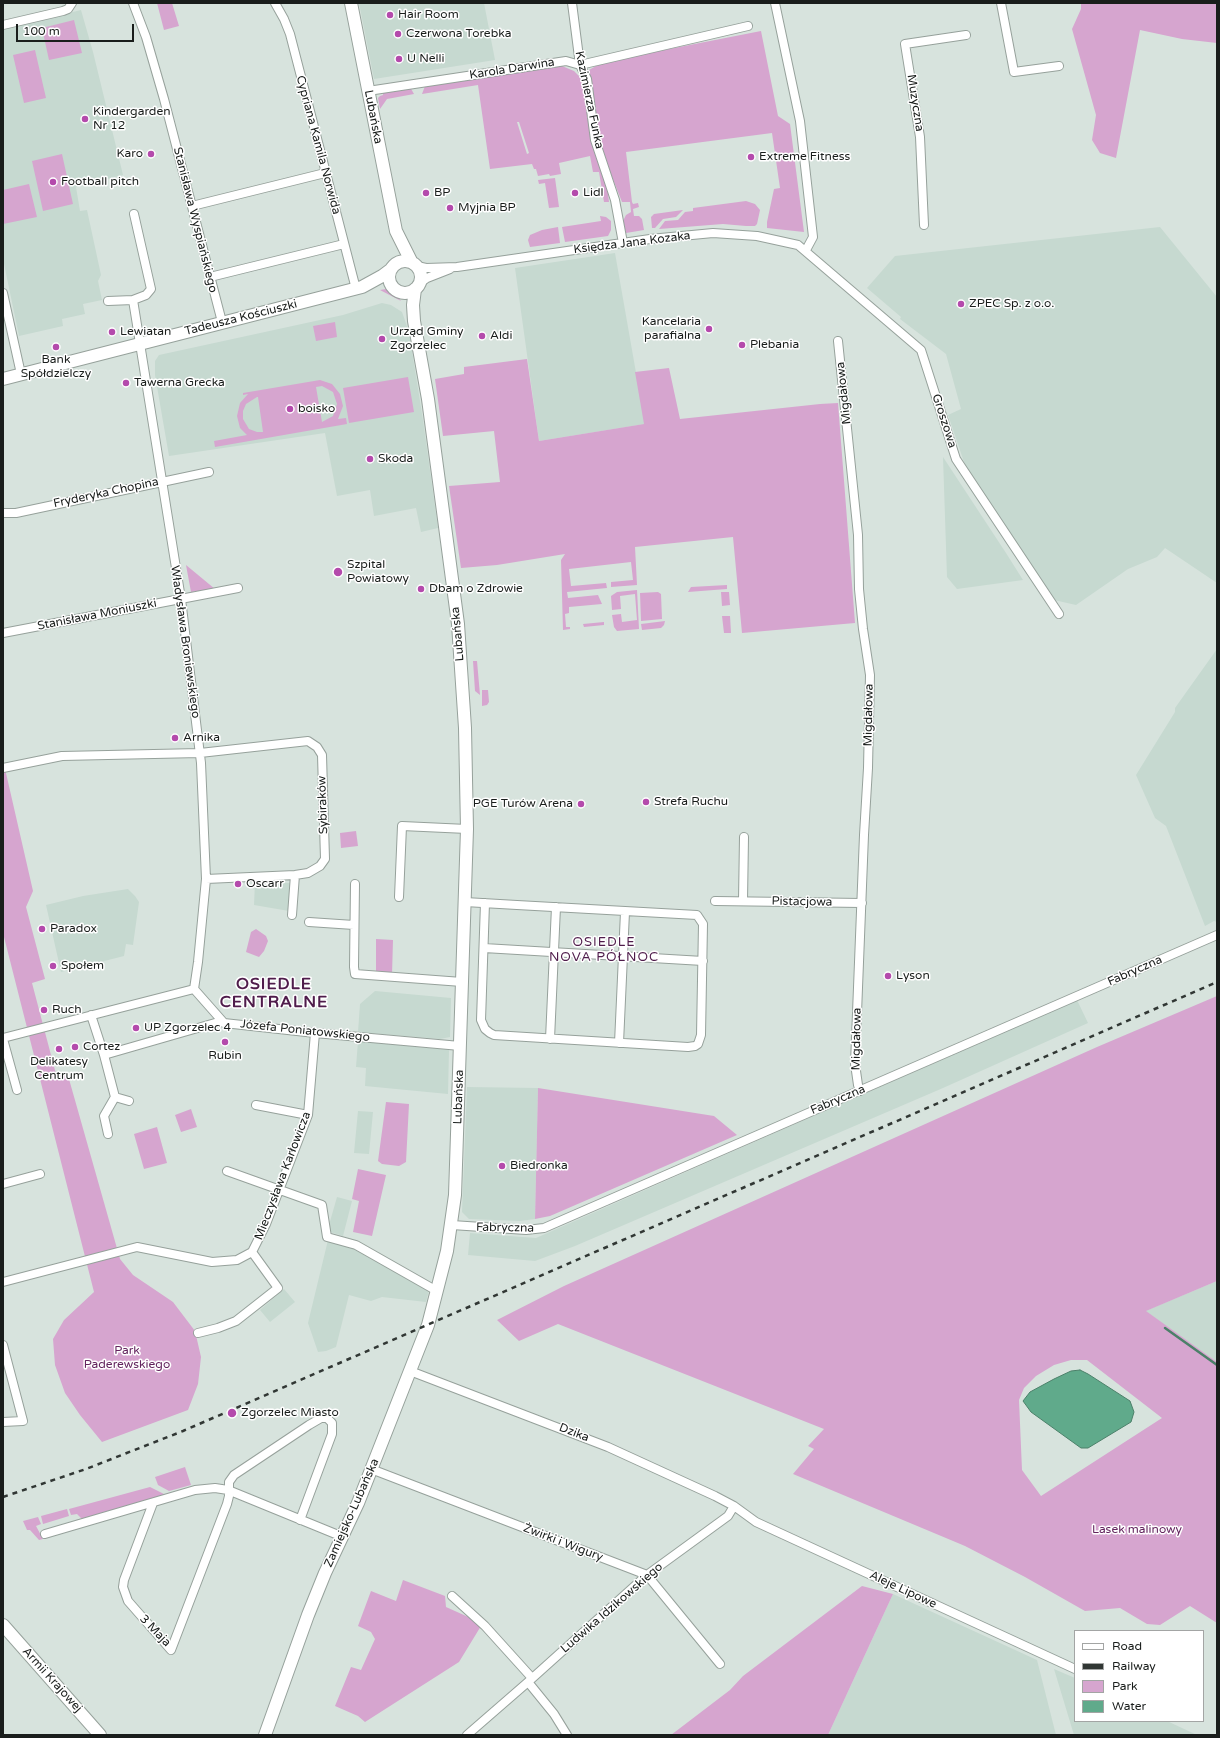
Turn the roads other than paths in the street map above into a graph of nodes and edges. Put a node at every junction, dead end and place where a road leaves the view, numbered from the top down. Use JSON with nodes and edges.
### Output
{"nodes":[{"id":1,"x":72,"y":3,"type":"edge"},
{"id":2,"x":133,"y":3,"type":"edge"},
{"id":3,"x":275,"y":3,"type":"edge"},
{"id":4,"x":351,"y":3,"type":"edge"},
{"id":5,"x":572,"y":3,"type":"edge"},
{"id":6,"x":775,"y":3,"type":"edge"},
{"id":7,"x":1002,"y":3,"type":"edge"},
{"id":8,"x":3,"y":25,"type":"edge"},
{"id":9,"x":748,"y":26,"type":"dead end"},
{"id":10,"x":966,"y":34,"type":"dead end"},
{"id":11,"x":580,"y":64,"type":"junction"},
{"id":12,"x":1059,"y":66,"type":"dead end"},
{"id":13,"x":368,"y":91,"type":"junction"},
{"id":14,"x":326,"y":173,"type":"junction"},
{"id":15,"x":192,"y":206,"type":"junction"},
{"id":16,"x":134,"y":214,"type":"dead end"},
{"id":17,"x":924,"y":225,"type":"dead end"},
{"id":18,"x":396,"y":231,"type":"junction"},
{"id":19,"x":624,"y":243,"type":"junction"},
{"id":20,"x":344,"y":244,"type":"junction"},
{"id":21,"x":806,"y":250,"type":"junction"},
{"id":22,"x":414,"y":263,"type":"junction"},
{"id":23,"x":392,"y":267,"type":"junction"},
{"id":24,"x":457,"y":267,"type":"junction"},
{"id":25,"x":210,"y":277,"type":"junction"},
{"id":26,"x":418,"y":286,"type":"junction"},
{"id":27,"x":359,"y":288,"type":"junction"},
{"id":28,"x":396,"y":290,"type":"junction"},
{"id":29,"x":3,"y":293,"type":"edge"},
{"id":30,"x":108,"y":300,"type":"dead end"},
{"id":31,"x":133,"y":300,"type":"junction"},
{"id":32,"x":414,"y":321,"type":"junction"},
{"id":33,"x":222,"y":322,"type":"junction"},
{"id":34,"x":838,"y":341,"type":"dead end"},
{"id":35,"x":141,"y":344,"type":"junction"},
{"id":36,"x":21,"y":374,"type":"junction"},
{"id":37,"x":3,"y":379,"type":"edge"},
{"id":38,"x":209,"y":472,"type":"dead end"},
{"id":39,"x":162,"y":481,"type":"junction"},
{"id":40,"x":3,"y":513,"type":"edge"},
{"id":41,"x":238,"y":588,"type":"dead end"},
{"id":42,"x":181,"y":599,"type":"junction"},
{"id":43,"x":1059,"y":614,"type":"dead end"},
{"id":44,"x":3,"y":634,"type":"edge"},
{"id":45,"x":200,"y":753,"type":"junction"},
{"id":46,"x":3,"y":768,"type":"edge"},
{"id":47,"x":467,"y":829,"type":"junction"},
{"id":48,"x":744,"y":837,"type":"dead end"},
{"id":49,"x":295,"y":875,"type":"junction"},
{"id":50,"x":206,"y":879,"type":"junction"},
{"id":51,"x":355,"y":884,"type":"dead end"},
{"id":52,"x":399,"y":897,"type":"dead end"},
{"id":53,"x":715,"y":901,"type":"dead end"},
{"id":54,"x":743,"y":901,"type":"junction"},
{"id":55,"x":465,"y":902,"type":"junction"},
{"id":56,"x":862,"y":903,"type":"junction"},
{"id":57,"x":485,"y":904,"type":"junction"},
{"id":58,"x":556,"y":907,"type":"junction"},
{"id":59,"x":625,"y":912,"type":"junction"},
{"id":60,"x":292,"y":915,"type":"dead end"},
{"id":61,"x":309,"y":922,"type":"dead end"},
{"id":62,"x":354,"y":925,"type":"junction"},
{"id":63,"x":1217,"y":935,"type":"edge"},
{"id":64,"x":484,"y":948,"type":"junction"},
{"id":65,"x":554,"y":952,"type":"junction"},
{"id":66,"x":623,"y":956,"type":"junction"},
{"id":67,"x":702,"y":961,"type":"junction"},
{"id":68,"x":462,"y":982,"type":"junction"},
{"id":69,"x":194,"y":989,"type":"junction"},
{"id":70,"x":91,"y":1015,"type":"junction"},
{"id":71,"x":222,"y":1021,"type":"junction"},
{"id":72,"x":315,"y":1033,"type":"junction"},
{"id":73,"x":3,"y":1038,"type":"edge"},
{"id":74,"x":550,"y":1039,"type":"junction"},
{"id":75,"x":619,"y":1043,"type":"junction"},
{"id":76,"x":460,"y":1046,"type":"junction"},
{"id":77,"x":104,"y":1055,"type":"junction"},
{"id":78,"x":17,"y":1090,"type":"dead end"},
{"id":79,"x":860,"y":1090,"type":"junction"},
{"id":80,"x":115,"y":1097,"type":"junction"},
{"id":81,"x":129,"y":1101,"type":"dead end"},
{"id":82,"x":256,"y":1105,"type":"dead end"},
{"id":83,"x":308,"y":1115,"type":"junction"},
{"id":84,"x":108,"y":1134,"type":"dead end"},
{"id":85,"x":227,"y":1171,"type":"dead end"},
{"id":86,"x":40,"y":1174,"type":"dead end"},
{"id":87,"x":3,"y":1184,"type":"edge"},
{"id":88,"x":279,"y":1190,"type":"junction"},
{"id":89,"x":452,"y":1225,"type":"junction"},
{"id":90,"x":252,"y":1252,"type":"junction"},
{"id":91,"x":3,"y":1282,"type":"edge"},
{"id":92,"x":437,"y":1291,"type":"junction"},
{"id":93,"x":198,"y":1333,"type":"dead end"},
{"id":94,"x":3,"y":1345,"type":"edge"},
{"id":95,"x":410,"y":1371,"type":"junction"},
{"id":96,"x":3,"y":1422,"type":"edge"},
{"id":97,"x":371,"y":1469,"type":"junction"},
{"id":98,"x":228,"y":1490,"type":"junction"},
{"id":99,"x":153,"y":1503,"type":"junction"},
{"id":100,"x":734,"y":1506,"type":"junction"},
{"id":101,"x":300,"y":1520,"type":"junction"},
{"id":102,"x":45,"y":1534,"type":"dead end"},
{"id":103,"x":342,"y":1537,"type":"junction"},
{"id":104,"x":647,"y":1575,"type":"junction"},
{"id":105,"x":452,"y":1596,"type":"dead end"},
{"id":106,"x":3,"y":1626,"type":"edge"},
{"id":107,"x":720,"y":1664,"type":"dead end"},
{"id":108,"x":1074,"y":1669,"type":"edge"},
{"id":109,"x":530,"y":1680,"type":"junction"},
{"id":110,"x":100,"y":1735,"type":"edge"},
{"id":111,"x":265,"y":1735,"type":"edge"},
{"id":112,"x":467,"y":1735,"type":"edge"},
{"id":113,"x":567,"y":1735,"type":"edge"}],
"edges":[{"from":1,"to":8,"type":"street"},
{"from":2,"to":15,"type":"street","name":"Stanisława Wyspiańskiego"},
{"from":3,"to":14,"type":"street","name":"Cypriana Kamila Norwida"},
{"from":4,"to":13,"type":"main road","name":"Lubańska"},
{"from":5,"to":11,"type":"street","name":"Kazimierza Funka"},
{"from":6,"to":21,"type":"street"},
{"from":7,"to":12,"type":"street"},
{"from":9,"to":11,"type":"street","name":"Karola Darwina"},
{"from":10,"to":17,"type":"street","name":"Muzyczna"},
{"from":11,"to":13,"type":"street","name":"Karola Darwina"},
{"from":11,"to":19,"type":"street","name":"Kazimierza Funka"},
{"from":13,"to":18,"type":"main road","name":"Lubańska"},
{"from":14,"to":15,"type":"street"},
{"from":14,"to":20,"type":"street","name":"Cypriana Kamila Norwida"},
{"from":15,"to":25,"type":"street","name":"Stanisława Wyspiańskiego"},
{"from":16,"to":31,"type":"street"},
{"from":18,"to":22,"type":"main road","name":"Lubańska"},
{"from":18,"to":23,"type":"main road","name":"Lubańska"},
{"from":19,"to":21,"type":"street","name":"Księdza Jana Kozaka"},
{"from":19,"to":24,"type":"street","name":"Księdza Jana Kozaka"},
{"from":20,"to":25,"type":"street"},
{"from":20,"to":27,"type":"street","name":"Cypriana Kamila Norwida"},
{"from":21,"to":43,"type":"street","name":"Groszowa"},
{"from":22,"to":23,"type":"main road"},
{"from":22,"to":24,"type":"street","name":"Księdza Jana Kozaka"},
{"from":22,"to":26,"type":"main road"},
{"from":23,"to":27,"type":"main road","name":"Tadeusza Kościuszki"},
{"from":23,"to":28,"type":"main road"},
{"from":24,"to":26,"type":"street","name":"Księdza Jana Kozaka"},
{"from":25,"to":33,"type":"street","name":"Stanisława Wyspiańskiego"},
{"from":26,"to":28,"type":"main road"},
{"from":26,"to":32,"type":"main road","name":"Lubańska"},
{"from":27,"to":28,"type":"main road","name":"Tadeusza Kościuszki"},
{"from":27,"to":33,"type":"main road","name":"Tadeusza Kościuszki"},
{"from":28,"to":32,"type":"main road","name":"Lubańska"},
{"from":29,"to":36,"type":"street"},
{"from":30,"to":31,"type":"street"},
{"from":31,"to":35,"type":"street","name":"Władysława Broniewskiego"},
{"from":32,"to":47,"type":"main road","name":"Lubańska"},
{"from":33,"to":35,"type":"main road","name":"Tadeusza Kościuszki"},
{"from":34,"to":56,"type":"street","name":"Migdałowa"},
{"from":35,"to":36,"type":"main road","name":"Tadeusza Kościuszki"},
{"from":35,"to":39,"type":"street","name":"Władysława Broniewskiego"},
{"from":36,"to":37,"type":"main road","name":"Tadeusza Kościuszki"},
{"from":38,"to":39,"type":"street","name":"Fryderyka Chopina"},
{"from":39,"to":40,"type":"street","name":"Fryderyka Chopina"},
{"from":39,"to":42,"type":"street","name":"Władysława Broniewskiego"},
{"from":41,"to":42,"type":"street","name":"Stanisława Moniuszki"},
{"from":42,"to":44,"type":"street","name":"Stanisława Moniuszki"},
{"from":42,"to":45,"type":"street","name":"Władysława Broniewskiego"},
{"from":45,"to":46,"type":"street","name":"Sybiraków"},
{"from":45,"to":49,"type":"street","name":"Sybiraków"},
{"from":45,"to":50,"type":"street","name":"Władysława Broniewskiego"},
{"from":47,"to":52,"type":"street"},
{"from":47,"to":55,"type":"main road","name":"Lubańska"},
{"from":48,"to":54,"type":"street"},
{"from":49,"to":50,"type":"street","name":"Sybiraków"},
{"from":49,"to":60,"type":"street"},
{"from":50,"to":69,"type":"street","name":"Władysława Broniewskiego"},
{"from":51,"to":62,"type":"street"},
{"from":53,"to":54,"type":"street","name":"Pistacjowa"},
{"from":54,"to":56,"type":"street","name":"Pistacjowa"},
{"from":55,"to":57,"type":"street"},
{"from":55,"to":68,"type":"main road","name":"Lubańska"},
{"from":56,"to":79,"type":"street","name":"Migdałowa"},
{"from":57,"to":58,"type":"street"},
{"from":57,"to":64,"type":"street"},
{"from":58,"to":59,"type":"street"},
{"from":58,"to":65,"type":"street"},
{"from":59,"to":66,"type":"street"},
{"from":59,"to":67,"type":"street"},
{"from":61,"to":62,"type":"street"},
{"from":62,"to":68,"type":"street"},
{"from":63,"to":79,"type":"street","name":"Fabryczna"},
{"from":64,"to":65,"type":"street"},
{"from":64,"to":74,"type":"street"},
{"from":65,"to":66,"type":"street"},
{"from":65,"to":74,"type":"street"},
{"from":66,"to":67,"type":"street"},
{"from":66,"to":75,"type":"street"},
{"from":67,"to":75,"type":"street"},
{"from":68,"to":76,"type":"main road","name":"Lubańska"},
{"from":69,"to":70,"type":"street"},
{"from":69,"to":71,"type":"street"},
{"from":70,"to":73,"type":"street"},
{"from":70,"to":77,"type":"street"},
{"from":71,"to":72,"type":"street","name":"Józefa Poniatowskiego"},
{"from":71,"to":77,"type":"street"},
{"from":72,"to":76,"type":"street","name":"Józefa Poniatowskiego"},
{"from":72,"to":83,"type":"street","name":"Mieczysława Karłowicza"},
{"from":73,"to":78,"type":"street"},
{"from":74,"to":75,"type":"street"},
{"from":76,"to":89,"type":"main road","name":"Lubańska"},
{"from":77,"to":80,"type":"street"},
{"from":79,"to":89,"type":"street","name":"Fabryczna"},
{"from":80,"to":81,"type":"street"},
{"from":80,"to":84,"type":"street"},
{"from":82,"to":83,"type":"street"},
{"from":83,"to":88,"type":"street","name":"Mieczysława Karłowicza"},
{"from":85,"to":88,"type":"street"},
{"from":86,"to":87,"type":"street"},
{"from":88,"to":90,"type":"street","name":"Mieczysława Karłowicza"},
{"from":88,"to":92,"type":"street"},
{"from":89,"to":92,"type":"main road","name":"Lubańska"},
{"from":90,"to":91,"type":"street","name":"Mieczysława Karłowicza"},
{"from":90,"to":93,"type":"street"},
{"from":92,"to":95,"type":"main road","name":"Zamiejsko-Lubańska"},
{"from":94,"to":96,"type":"street"},
{"from":95,"to":97,"type":"main road","name":"Zamiejsko-Lubańska"},
{"from":95,"to":100,"type":"street","name":"Dzika"},
{"from":97,"to":103,"type":"main road","name":"Zamiejsko-Lubańska"},
{"from":97,"to":104,"type":"street","name":"Żwirki i Wigury"},
{"from":98,"to":99,"type":"street"},
{"from":98,"to":99,"type":"street","name":"3 Maja"},
{"from":98,"to":101,"type":"street"},
{"from":98,"to":101,"type":"street"},
{"from":99,"to":102,"type":"street"},
{"from":100,"to":104,"type":"street","name":"Ludwika Idzikowskiego"},
{"from":100,"to":108,"type":"street","name":"Aleje Lipowe"},
{"from":101,"to":103,"type":"street"},
{"from":103,"to":111,"type":"main road","name":"Zamiejsko-Lubańska"},
{"from":104,"to":107,"type":"street","name":"Żwirki i Wigury"},
{"from":104,"to":109,"type":"street","name":"Ludwika Idzikowskiego"},
{"from":105,"to":109,"type":"street"},
{"from":106,"to":110,"type":"main road","name":"Armii Krajowej"},
{"from":109,"to":112,"type":"street","name":"Ludwika Idzikowskiego"},
{"from":109,"to":113,"type":"street"}]}
